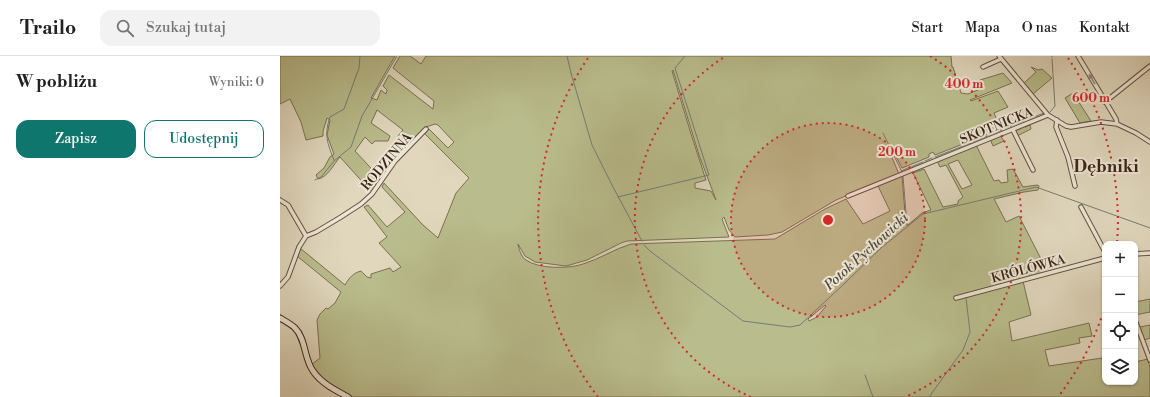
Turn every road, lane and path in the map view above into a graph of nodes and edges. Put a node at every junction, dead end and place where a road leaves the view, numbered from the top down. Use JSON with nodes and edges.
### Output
{"nodes":[{"id":1,"x":1078,"y":56,"type":"edge"},
{"id":2,"x":1000,"y":57,"type":"edge"},
{"id":3,"x":1150,"y":66,"type":"edge"},
{"id":4,"x":983,"y":67,"type":"dead end"},
{"id":5,"x":1105,"y":102,"type":"junction"},
{"id":6,"x":1048,"y":115,"type":"junction"},
{"id":7,"x":1058,"y":120,"type":"junction"},
{"id":8,"x":1117,"y":124,"type":"junction"},
{"id":9,"x":426,"y":129,"type":"dead end"},
{"id":10,"x":1012,"y":130,"type":"junction"},
{"id":11,"x":1150,"y":142,"type":"edge"},
{"id":12,"x":1033,"y":170,"type":"dead end"},
{"id":13,"x":1075,"y":186,"type":"dead end"},
{"id":14,"x":848,"y":196,"type":"dead end"},
{"id":15,"x":280,"y":200,"type":"edge"},
{"id":16,"x":1081,"y":206,"type":"dead end"},
{"id":17,"x":306,"y":236,"type":"junction"},
{"id":18,"x":1102,"y":246,"type":"edge"},
{"id":19,"x":1150,"y":252,"type":"edge"},
{"id":20,"x":1138,"y":254,"type":"edge"},
{"id":21,"x":1102,"y":259,"type":"edge"},
{"id":22,"x":280,"y":286,"type":"edge"},
{"id":23,"x":956,"y":298,"type":"dead end"},
{"id":24,"x":280,"y":318,"type":"edge"},
{"id":25,"x":1138,"y":328,"type":"edge"},
{"id":26,"x":1150,"y":360,"type":"edge"},
{"id":27,"x":348,"y":397,"type":"edge"}],
"edges":[{"from":5,"to":1,"type":"street","one_way":true},
{"from":2,"to":4,"type":"street"},
{"from":2,"to":6,"type":"street"},
{"from":3,"to":5,"type":"street"},
{"from":5,"to":8,"type":"street"},
{"from":6,"to":7,"type":"street","name":"SKOTNICKA"},
{"from":6,"to":10,"type":"street","name":"SKOTNICKA"},
{"from":7,"to":8,"type":"street","name":"SKOTNICKA"},
{"from":7,"to":13,"type":"street"},
{"from":8,"to":11,"type":"street","name":"SKOTNICKA"},
{"from":9,"to":17,"type":"street","name":"RODZINNA"},
{"from":10,"to":12,"type":"street"},
{"from":10,"to":14,"type":"street","name":"SKOTNICKA"},
{"from":15,"to":17,"type":"street"},
{"from":16,"to":18,"type":"street"},
{"from":17,"to":22,"type":"street"},
{"from":19,"to":20,"type":"street"},
{"from":21,"to":23,"type":"street","name":"KRÓLÓWKA"},
{"from":24,"to":27,"type":"street"},
{"from":25,"to":26,"type":"street"}]}
